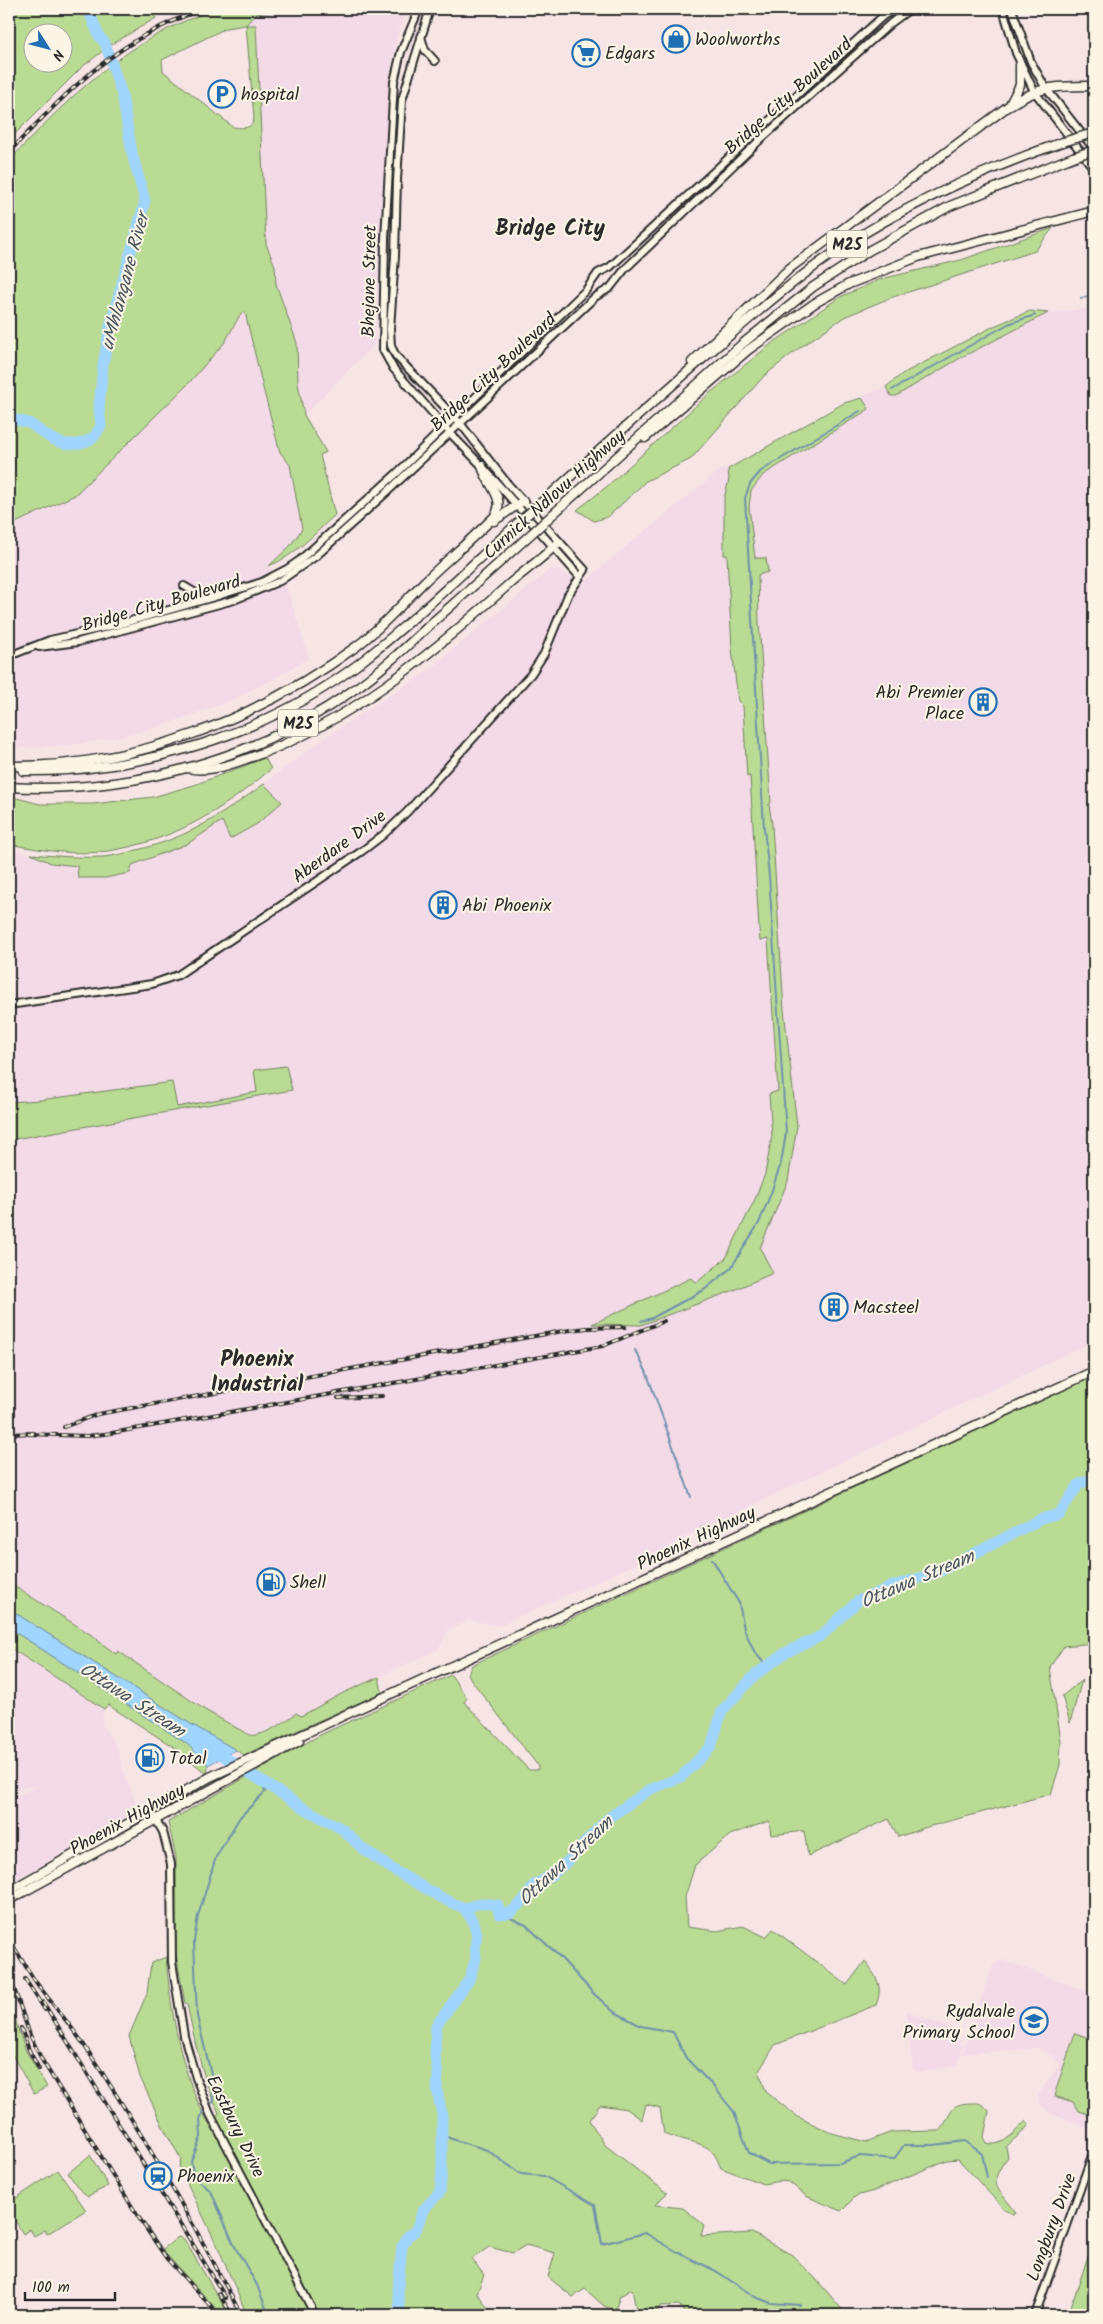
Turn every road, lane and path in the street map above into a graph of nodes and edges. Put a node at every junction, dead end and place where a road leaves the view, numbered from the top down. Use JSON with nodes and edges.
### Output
{"nodes":[{"id":1,"x":419,"y":9,"type":"edge"},
{"id":2,"x":430,"y":9,"type":"edge"},
{"id":3,"x":893,"y":9,"type":"edge"},
{"id":4,"x":910,"y":9,"type":"edge"},
{"id":5,"x":1003,"y":9,"type":"edge"},
{"id":6,"x":1012,"y":9,"type":"edge"},
{"id":7,"x":898,"y":18,"type":"junction"},
{"id":8,"x":420,"y":36,"type":"junction"},
{"id":9,"x":435,"y":60,"type":"dead end"},
{"id":10,"x":1020,"y":65,"type":"junction"},
{"id":11,"x":1094,"y":86,"type":"edge"},
{"id":12,"x":1045,"y":87,"type":"junction"},
{"id":13,"x":1034,"y":92,"type":"junction"},
{"id":14,"x":1007,"y":107,"type":"junction"},
{"id":15,"x":1092,"y":134,"type":"edge"},
{"id":16,"x":1094,"y":150,"type":"edge"},
{"id":17,"x":1094,"y":169,"type":"edge"},
{"id":18,"x":1094,"y":210,"type":"edge"},
{"id":19,"x":661,"y":394,"type":"junction"},
{"id":20,"x":454,"y":417,"type":"junction"},
{"id":21,"x":460,"y":423,"type":"junction"},
{"id":22,"x":445,"y":427,"type":"junction"},
{"id":23,"x":450,"y":433,"type":"junction"},
{"id":24,"x":611,"y":462,"type":"junction"},
{"id":25,"x":482,"y":466,"type":"junction"},
{"id":26,"x":519,"y":504,"type":"junction"},
{"id":27,"x":352,"y":519,"type":"junction"},
{"id":28,"x":478,"y":532,"type":"junction"},
{"id":29,"x":556,"y":545,"type":"junction"},
{"id":30,"x":585,"y":570,"type":"joint"},
{"id":31,"x":579,"y":576,"type":"junction"},
{"id":32,"x":184,"y":586,"type":"dead end"},
{"id":33,"x":206,"y":599,"type":"junction"},
{"id":34,"x":51,"y":643,"type":"junction"},
{"id":35,"x":9,"y":656,"type":"edge"},
{"id":36,"x":9,"y":766,"type":"edge"},
{"id":37,"x":185,"y":768,"type":"junction"},
{"id":38,"x":9,"y":771,"type":"edge"},
{"id":39,"x":9,"y":787,"type":"edge"},
{"id":40,"x":9,"y":1005,"type":"edge"},
{"id":41,"x":1094,"y":1371,"type":"edge"},
{"id":42,"x":262,"y":1757,"type":"junction"},
{"id":43,"x":150,"y":1810,"type":"junction"},
{"id":44,"x":156,"y":1819,"type":"junction"},
{"id":45,"x":9,"y":1891,"type":"edge"},
{"id":46,"x":9,"y":1900,"type":"edge"},
{"id":47,"x":1094,"y":2150,"type":"edge"},
{"id":48,"x":315,"y":2315,"type":"edge"},
{"id":49,"x":1035,"y":2315,"type":"edge"}],
"edges":[{"from":1,"to":22,"type":"street","name":"Bhejane Street"},
{"from":2,"to":8,"type":"street","name":"Bhejane Street"},
{"from":3,"to":7,"type":"street"},
{"from":3,"to":20,"type":"street","name":"Bridge City Boulevard"},
{"from":4,"to":7,"type":"street","name":"Bridge City Boulevard"},
{"from":5,"to":10,"type":"street"},
{"from":6,"to":12,"type":"street"},
{"from":7,"to":21,"type":"street","name":"Bridge City Boulevard"},
{"from":8,"to":9,"type":"street"},
{"from":8,"to":20,"type":"street","name":"Bhejane Street"},
{"from":10,"to":13,"type":"street"},
{"from":10,"to":14,"type":"main road"},
{"from":11,"to":12,"type":"main road"},
{"from":12,"to":13,"type":"main road"},
{"from":12,"to":16,"type":"street"},
{"from":13,"to":14,"type":"main road"},
{"from":13,"to":17,"type":"street"},
{"from":14,"to":19,"type":"main road"},
{"from":15,"to":19,"type":"main road","name":"Curnick Ndlovu Highway","number":"M25","bridge":true},
{"from":16,"to":24,"type":"main road","name":"Curnick Ndlovu Highway","number":"M25","bridge":true},
{"from":18,"to":24,"type":"main road"},
{"from":19,"to":38,"type":"main road","name":"Curnick Ndlovu Highway","number":"M25","bridge":true},
{"from":20,"to":21,"type":"street","name":"Bhejane Street"},
{"from":20,"to":22,"type":"street","name":"Bridge City Boulevard"},
{"from":21,"to":23,"type":"street","name":"Bridge City Boulevard"},
{"from":21,"to":26,"type":"street","name":"Bhejane Street"},
{"from":22,"to":23,"type":"street","name":"Bhejane Street"},
{"from":22,"to":27,"type":"street","name":"Bridge City Boulevard"},
{"from":23,"to":25,"type":"street","name":"Bhejane Street"},
{"from":23,"to":27,"type":"street","name":"Bridge City Boulevard"},
{"from":24,"to":37,"type":"main road","name":"Curnick Ndlovu Highway","number":"M25","bridge":true},
{"from":25,"to":26,"type":"street","name":"Bhejane Street"},
{"from":25,"to":28,"type":"main road"},
{"from":26,"to":28,"type":"main road"},
{"from":26,"to":29,"type":"street","name":"Bhejane Street"},
{"from":27,"to":33,"type":"street","name":"Bridge City Boulevard"},
{"from":27,"to":34,"type":"street","name":"Bridge City Boulevard"},
{"from":28,"to":36,"type":"main road"},
{"from":29,"to":30,"type":"street","name":"Bhejane Street"},
{"from":29,"to":31,"type":"street","name":"Bhejane Street"},
{"from":29,"to":37,"type":"main road"},
{"from":30,"to":31,"type":"street","name":"Aberdare Drive"},
{"from":31,"to":40,"type":"street","name":"Aberdare Drive"},
{"from":32,"to":33,"type":"street"},
{"from":33,"to":34,"type":"street","name":"Bridge City Boulevard"},
{"from":34,"to":35,"type":"street","name":"Bridge City Boulevard"},
{"from":37,"to":39,"type":"main road","name":"Curnick Ndlovu Highway","number":"M25"},
{"from":41,"to":42,"type":"main road","name":"Phoenix Highway"},
{"from":42,"to":43,"type":"main road","name":"Phoenix Highway"},
{"from":42,"to":44,"type":"main road","name":"Phoenix Highway"},
{"from":43,"to":44,"type":"street","name":"Eastbury Drive"},
{"from":43,"to":45,"type":"main road","name":"Phoenix Highway"},
{"from":44,"to":46,"type":"main road","name":"Phoenix Highway"},
{"from":44,"to":48,"type":"street","name":"Eastbury Drive"},
{"from":47,"to":49,"type":"street","name":"Longbury Drive"}]}
